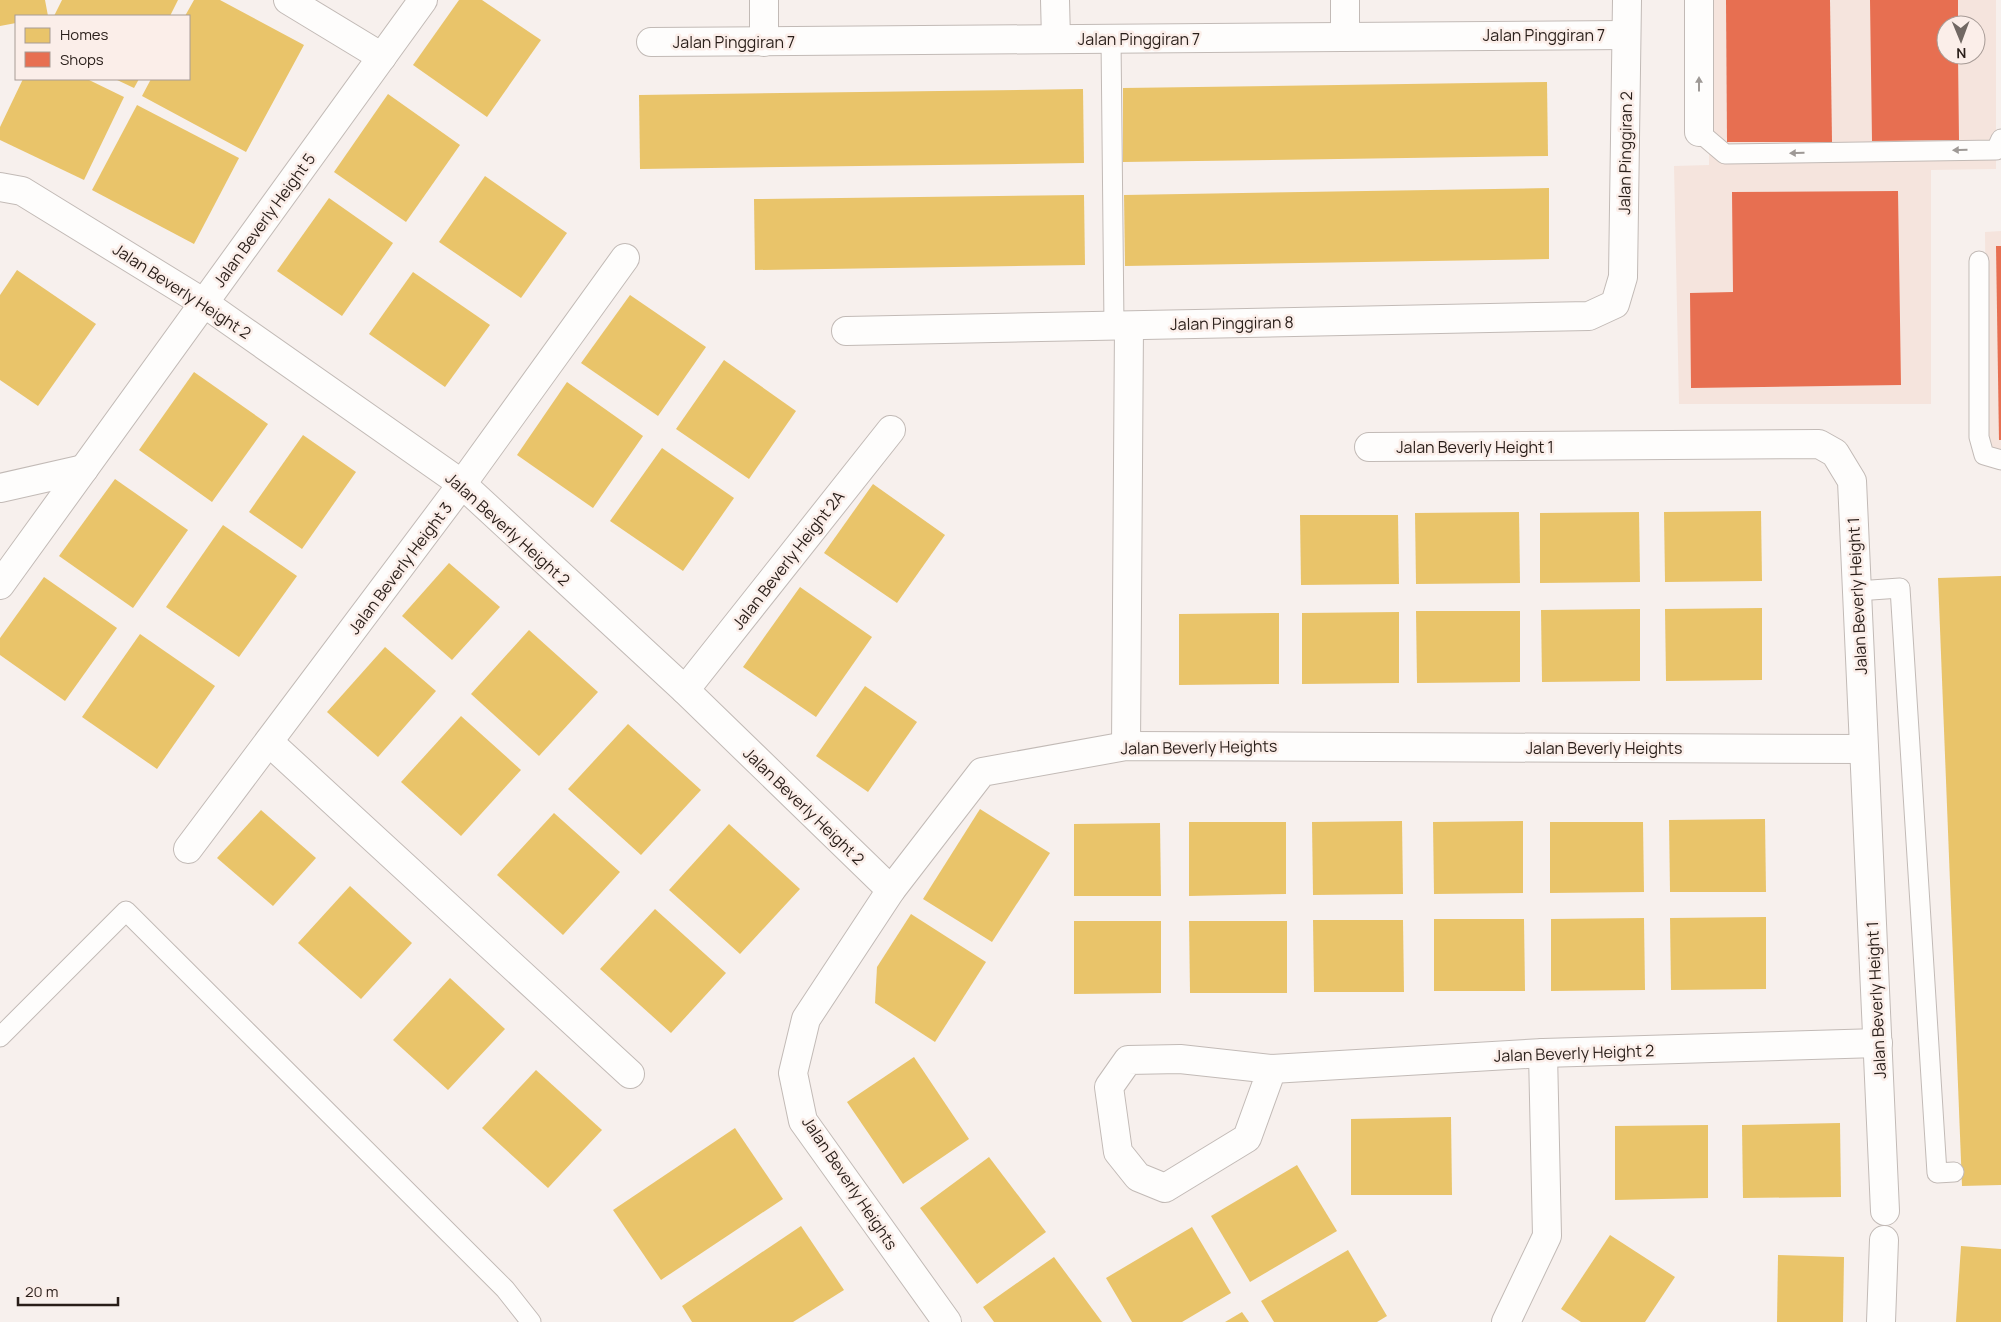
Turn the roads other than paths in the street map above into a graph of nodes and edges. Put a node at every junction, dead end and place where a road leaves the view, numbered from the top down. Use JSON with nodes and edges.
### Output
{"nodes":[{"id":1,"x":288,"y":0,"type":"edge"},
{"id":2,"x":423,"y":0,"type":"edge"},
{"id":3,"x":764,"y":0,"type":"edge"},
{"id":4,"x":1055,"y":0,"type":"edge"},
{"id":5,"x":1345,"y":0,"type":"edge"},
{"id":6,"x":1627,"y":0,"type":"edge"},
{"id":7,"x":1699,"y":0,"type":"edge"},
{"id":8,"x":1626,"y":35,"type":"junction"},
{"id":9,"x":1345,"y":37,"type":"junction"},
{"id":10,"x":1056,"y":39,"type":"junction"},
{"id":11,"x":1111,"y":39,"type":"junction"},
{"id":12,"x":651,"y":42,"type":"dead end"},
{"id":13,"x":764,"y":42,"type":"junction"},
{"id":14,"x":382,"y":57,"type":"junction"},
{"id":15,"x":1699,"y":132,"type":"joint"},
{"id":16,"x":2001,"y":139,"type":"edge"},
{"id":17,"x":0,"y":187,"type":"edge"},
{"id":18,"x":625,"y":258,"type":"dead end"},
{"id":19,"x":1979,"y":261,"type":"dead end"},
{"id":20,"x":204,"y":303,"type":"junction"},
{"id":21,"x":1615,"y":304,"type":"joint"},
{"id":22,"x":1121,"y":326,"type":"junction"},
{"id":23,"x":846,"y":331,"type":"dead end"},
{"id":24,"x":891,"y":430,"type":"dead end"},
{"id":25,"x":1369,"y":447,"type":"dead end"},
{"id":26,"x":2001,"y":460,"type":"edge"},
{"id":27,"x":84,"y":469,"type":"junction"},
{"id":28,"x":462,"y":484,"type":"junction"},
{"id":29,"x":0,"y":488,"type":"edge"},
{"id":30,"x":0,"y":586,"type":"edge"},
{"id":31,"x":1857,"y":591,"type":"junction"},
{"id":32,"x":685,"y":690,"type":"junction"},
{"id":33,"x":269,"y":742,"type":"junction"},
{"id":34,"x":1126,"y":746,"type":"junction"},
{"id":35,"x":1864,"y":750,"type":"junction"},
{"id":36,"x":188,"y":849,"type":"dead end"},
{"id":37,"x":891,"y":890,"type":"junction"},
{"id":38,"x":0,"y":1037,"type":"edge"},
{"id":39,"x":1878,"y":1043,"type":"junction"},
{"id":40,"x":1543,"y":1053,"type":"junction"},
{"id":41,"x":1272,"y":1069,"type":"junction"},
{"id":42,"x":630,"y":1074,"type":"dead end"},
{"id":43,"x":1954,"y":1172,"type":"dead end"},
{"id":44,"x":1885,"y":1211,"type":"dead end"},
{"id":45,"x":1884,"y":1240,"type":"dead end"},
{"id":46,"x":531,"y":1322,"type":"edge"},
{"id":47,"x":947,"y":1322,"type":"edge"},
{"id":48,"x":1506,"y":1322,"type":"edge"},
{"id":49,"x":1881,"y":1322,"type":"edge"}],
"edges":[{"from":1,"to":14,"type":"street"},
{"from":2,"to":14,"type":"street","name":"Jalan Beverly Height 5"},
{"from":3,"to":13,"type":"street"},
{"from":4,"to":10,"type":"street"},
{"from":5,"to":9,"type":"street"},
{"from":6,"to":8,"type":"street","name":"Jalan Pinggiran 2"},
{"from":15,"to":7,"type":"street","one_way":true},
{"from":8,"to":9,"type":"street","name":"Jalan Pinggiran 7"},
{"from":8,"to":21,"type":"street","name":"Jalan Pinggiran 2"},
{"from":9,"to":11,"type":"street","name":"Jalan Pinggiran 7"},
{"from":10,"to":11,"type":"street","name":"Jalan Pinggiran 7"},
{"from":10,"to":13,"type":"street","name":"Jalan Pinggiran 7"},
{"from":11,"to":22,"type":"lane"},
{"from":12,"to":13,"type":"street","name":"Jalan Pinggiran 7"},
{"from":14,"to":20,"type":"street","name":"Jalan Beverly Height 5"},
{"from":16,"to":15,"type":"lane","one_way":true},
{"from":17,"to":20,"type":"street","name":"Jalan Beverly Height 2"},
{"from":18,"to":28,"type":"street","name":"Jalan Beverly Height 3"},
{"from":19,"to":26,"type":"lane"},
{"from":20,"to":27,"type":"street","name":"Jalan Beverly Height 5"},
{"from":20,"to":28,"type":"street","name":"Jalan Beverly Height 2"},
{"from":21,"to":22,"type":"street","name":"Jalan Pinggiran 8"},
{"from":22,"to":23,"type":"street","name":"Jalan Pinggiran 8"},
{"from":22,"to":34,"type":"street"},
{"from":24,"to":32,"type":"street","name":"Jalan Beverly Height 2A"},
{"from":25,"to":31,"type":"street","name":"Jalan Beverly Height 1"},
{"from":27,"to":29,"type":"street"},
{"from":27,"to":30,"type":"street","name":"Jalan Beverly Height 5"},
{"from":28,"to":32,"type":"street","name":"Jalan Beverly Height 2"},
{"from":28,"to":33,"type":"street","name":"Jalan Beverly Height 3"},
{"from":31,"to":35,"type":"street","name":"Jalan Beverly Height 1"},
{"from":31,"to":43,"type":"lane"},
{"from":32,"to":37,"type":"street","name":"Jalan Beverly Height 2"},
{"from":33,"to":36,"type":"street","name":"Jalan Beverly Height 3"},
{"from":33,"to":42,"type":"street"},
{"from":34,"to":35,"type":"street","name":"Jalan Beverly Heights"},
{"from":34,"to":37,"type":"street","name":"Jalan Beverly Heights"},
{"from":35,"to":39,"type":"street","name":"Jalan Beverly Height 1"},
{"from":37,"to":47,"type":"street","name":"Jalan Beverly Heights"},
{"from":38,"to":46,"type":"lane"},
{"from":39,"to":40,"type":"street","name":"Jalan Beverly Height 2"},
{"from":39,"to":44,"type":"street","name":"Jalan Beverly Height 1"},
{"from":40,"to":41,"type":"street","name":"Jalan Beverly Height 2"},
{"from":40,"to":48,"type":"street"},
{"from":41,"to":41,"type":"street","name":"Jalan Beverly Height 2"},
{"from":45,"to":49,"type":"street"}]}
